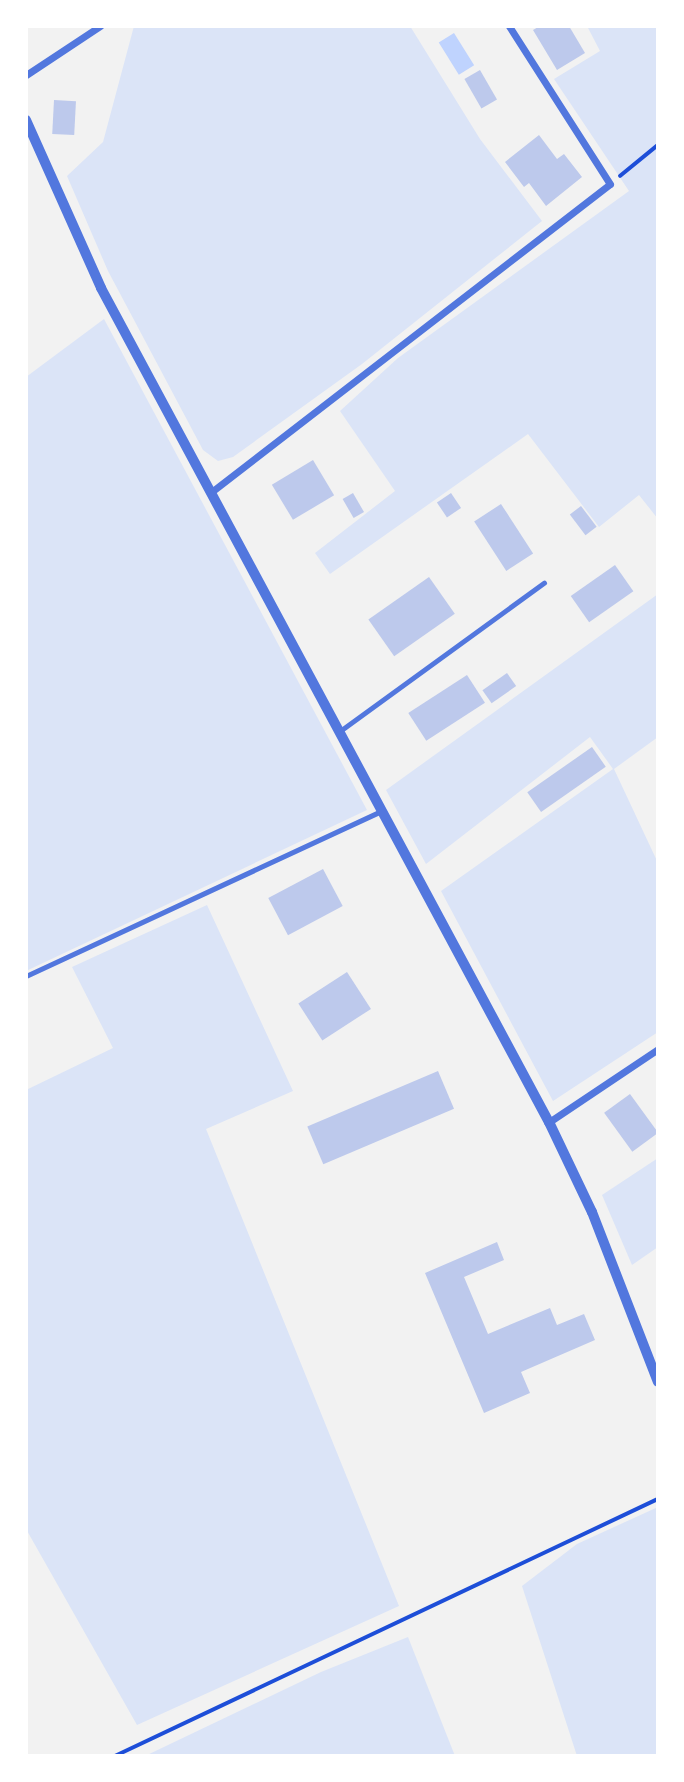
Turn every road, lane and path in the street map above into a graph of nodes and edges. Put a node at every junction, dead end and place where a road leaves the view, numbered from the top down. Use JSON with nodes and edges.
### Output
{"nodes":[{"id":1,"x":100,"y":26,"type":"edge"},
{"id":2,"x":509,"y":26,"type":"edge"},
{"id":3,"x":26,"y":75,"type":"edge"},
{"id":4,"x":26,"y":120,"type":"edge"},
{"id":5,"x":658,"y":145,"type":"edge"},
{"id":6,"x":610,"y":184,"type":"junction"},
{"id":7,"x":210,"y":493,"type":"junction"},
{"id":8,"x":544,"y":583,"type":"dead end"},
{"id":9,"x":339,"y":731,"type":"junction"},
{"id":10,"x":382,"y":811,"type":"junction"},
{"id":11,"x":26,"y":975,"type":"edge"},
{"id":12,"x":658,"y":1049,"type":"edge"},
{"id":13,"x":549,"y":1122,"type":"junction"},
{"id":14,"x":654,"y":1357,"type":"edge"},
{"id":15,"x":658,"y":1382,"type":"edge"},
{"id":16,"x":658,"y":1499,"type":"edge"},
{"id":17,"x":116,"y":1756,"type":"edge"}],
"edges":[{"from":1,"to":3,"type":"street"},
{"from":2,"to":6,"type":"street"},
{"from":4,"to":7,"type":"street"},
{"from":5,"to":6,"type":"path"},
{"from":6,"to":7,"type":"street"},
{"from":7,"to":9,"type":"street"},
{"from":8,"to":9,"type":"lane"},
{"from":9,"to":10,"type":"street"},
{"from":10,"to":11,"type":"lane"},
{"from":10,"to":13,"type":"street"},
{"from":12,"to":13,"type":"street"},
{"from":13,"to":14,"type":"street"},
{"from":14,"to":15,"type":"street"},
{"from":16,"to":17,"type":"path"}]}
